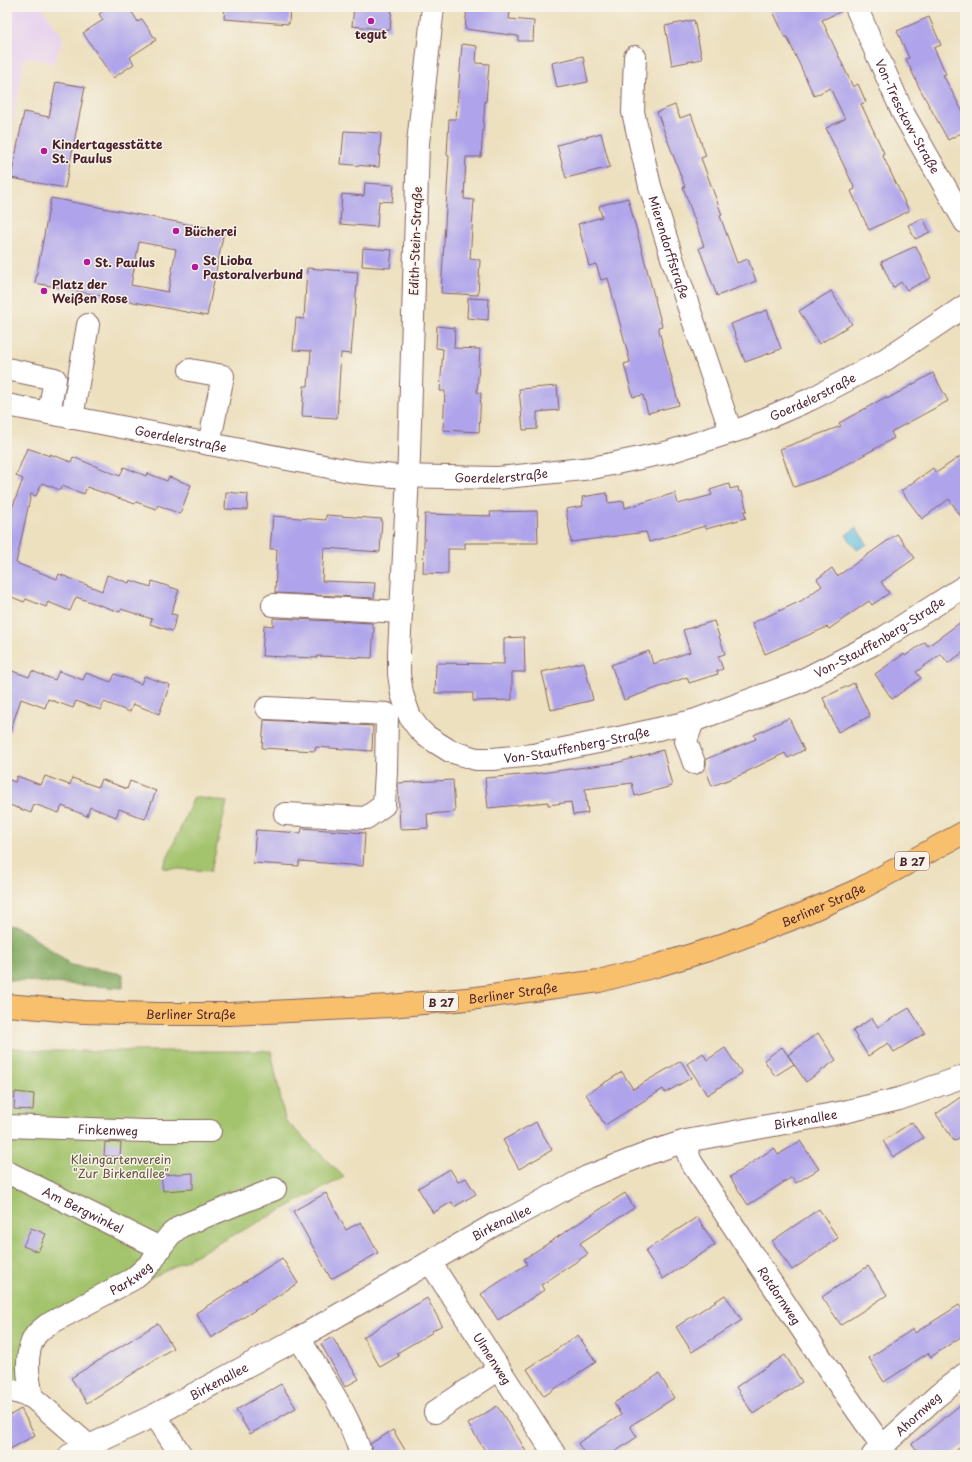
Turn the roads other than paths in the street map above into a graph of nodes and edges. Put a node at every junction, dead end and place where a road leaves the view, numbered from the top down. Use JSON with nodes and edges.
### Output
{"nodes":[{"id":1,"x":433,"y":7,"type":"edge"},
{"id":2,"x":856,"y":7,"type":"edge"},
{"id":3,"x":635,"y":57,"type":"dead end"},
{"id":4,"x":965,"y":222,"type":"edge"},
{"id":5,"x":965,"y":306,"type":"edge"},
{"id":6,"x":88,"y":325,"type":"dead end"},
{"id":7,"x":7,"y":369,"type":"edge"},
{"id":8,"x":190,"y":370,"type":"dead end"},
{"id":9,"x":7,"y":405,"type":"edge"},
{"id":10,"x":49,"y":413,"type":"junction"},
{"id":11,"x":72,"y":418,"type":"junction"},
{"id":12,"x":731,"y":432,"type":"junction"},
{"id":13,"x":209,"y":444,"type":"junction"},
{"id":14,"x":408,"y":476,"type":"junction"},
{"id":15,"x":965,"y":586,"type":"edge"},
{"id":16,"x":273,"y":605,"type":"dead end"},
{"id":17,"x":401,"y":612,"type":"junction"},
{"id":18,"x":267,"y":708,"type":"dead end"},
{"id":19,"x":410,"y":717,"type":"junction"},
{"id":20,"x":693,"y":721,"type":"junction"},
{"id":21,"x":387,"y":724,"type":"junction"},
{"id":22,"x":694,"y":763,"type":"dead end"},
{"id":23,"x":285,"y":814,"type":"dead end"},
{"id":24,"x":965,"y":832,"type":"edge"},
{"id":25,"x":7,"y":1005,"type":"edge"},
{"id":26,"x":965,"y":1076,"type":"edge"},
{"id":27,"x":7,"y":1126,"type":"edge"},
{"id":28,"x":210,"y":1131,"type":"dead end"},
{"id":29,"x":686,"y":1141,"type":"junction"},
{"id":30,"x":7,"y":1172,"type":"edge"},
{"id":31,"x":275,"y":1189,"type":"dead end"},
{"id":32,"x":160,"y":1248,"type":"junction"},
{"id":33,"x":430,"y":1262,"type":"junction"},
{"id":34,"x":299,"y":1338,"type":"junction"},
{"id":35,"x":499,"y":1369,"type":"junction"},
{"id":36,"x":965,"y":1374,"type":"edge"},
{"id":37,"x":7,"y":1389,"type":"edge"},
{"id":38,"x":32,"y":1397,"type":"junction"},
{"id":39,"x":435,"y":1412,"type":"dead end"},
{"id":40,"x":155,"y":1415,"type":"junction"},
{"id":41,"x":89,"y":1446,"type":"junction"},
{"id":42,"x":878,"y":1451,"type":"edge"},
{"id":43,"x":70,"y":1455,"type":"edge"},
{"id":44,"x":181,"y":1455,"type":"edge"},
{"id":45,"x":361,"y":1455,"type":"edge"},
{"id":46,"x":555,"y":1455,"type":"edge"}],
"edges":[{"from":1,"to":14,"type":"street","name":"Edith-Stein-Straße"},
{"from":2,"to":4,"type":"street","name":"Von-Tresckow-Straße"},
{"from":3,"to":12,"type":"street","name":"Mierendorffstraße"},
{"from":5,"to":12,"type":"street","name":"Goerdelerstraße"},
{"from":6,"to":11,"type":"street"},
{"from":7,"to":10,"type":"street"},
{"from":8,"to":13,"type":"street"},
{"from":9,"to":10,"type":"street","name":"Goerdelerstraße"},
{"from":10,"to":11,"type":"street","name":"Goerdelerstraße"},
{"from":11,"to":13,"type":"street","name":"Goerdelerstraße"},
{"from":12,"to":14,"type":"street","name":"Goerdelerstraße"},
{"from":13,"to":14,"type":"street","name":"Goerdelerstraße"},
{"from":14,"to":17,"type":"street","name":"Von-Stauffenberg-Straße"},
{"from":15,"to":20,"type":"street","name":"Von-Stauffenberg-Straße"},
{"from":16,"to":17,"type":"street"},
{"from":17,"to":19,"type":"street","name":"Von-Stauffenberg-Straße"},
{"from":18,"to":21,"type":"street"},
{"from":19,"to":20,"type":"street","name":"Von-Stauffenberg-Straße"},
{"from":19,"to":21,"type":"street"},
{"from":20,"to":22,"type":"street"},
{"from":21,"to":23,"type":"street"},
{"from":24,"to":25,"type":"highway","name":"Berliner Straße","number":"B 27"},
{"from":26,"to":29,"type":"street","name":"Birkenallee"},
{"from":27,"to":28,"type":"street","name":"Finkenweg"},
{"from":29,"to":33,"type":"street","name":"Birkenallee"},
{"from":29,"to":42,"type":"street","name":"Rotdornweg"},
{"from":30,"to":32,"type":"street","name":"Am Bergwinkel"},
{"from":31,"to":32,"type":"street","name":"Parkweg"},
{"from":32,"to":38,"type":"street","name":"Parkweg"},
{"from":33,"to":34,"type":"street","name":"Birkenallee"},
{"from":33,"to":35,"type":"street","name":"Ulmenweg"},
{"from":34,"to":40,"type":"street","name":"Birkenallee"},
{"from":34,"to":45,"type":"street"},
{"from":35,"to":39,"type":"street"},
{"from":35,"to":46,"type":"street","name":"Ulmenweg"},
{"from":36,"to":42,"type":"street","name":"Ahornweg"},
{"from":37,"to":38,"type":"street"},
{"from":38,"to":41,"type":"street"},
{"from":40,"to":41,"type":"street","name":"Birkenallee"},
{"from":40,"to":44,"type":"street"},
{"from":41,"to":43,"type":"street","name":"Birkenallee"}]}
